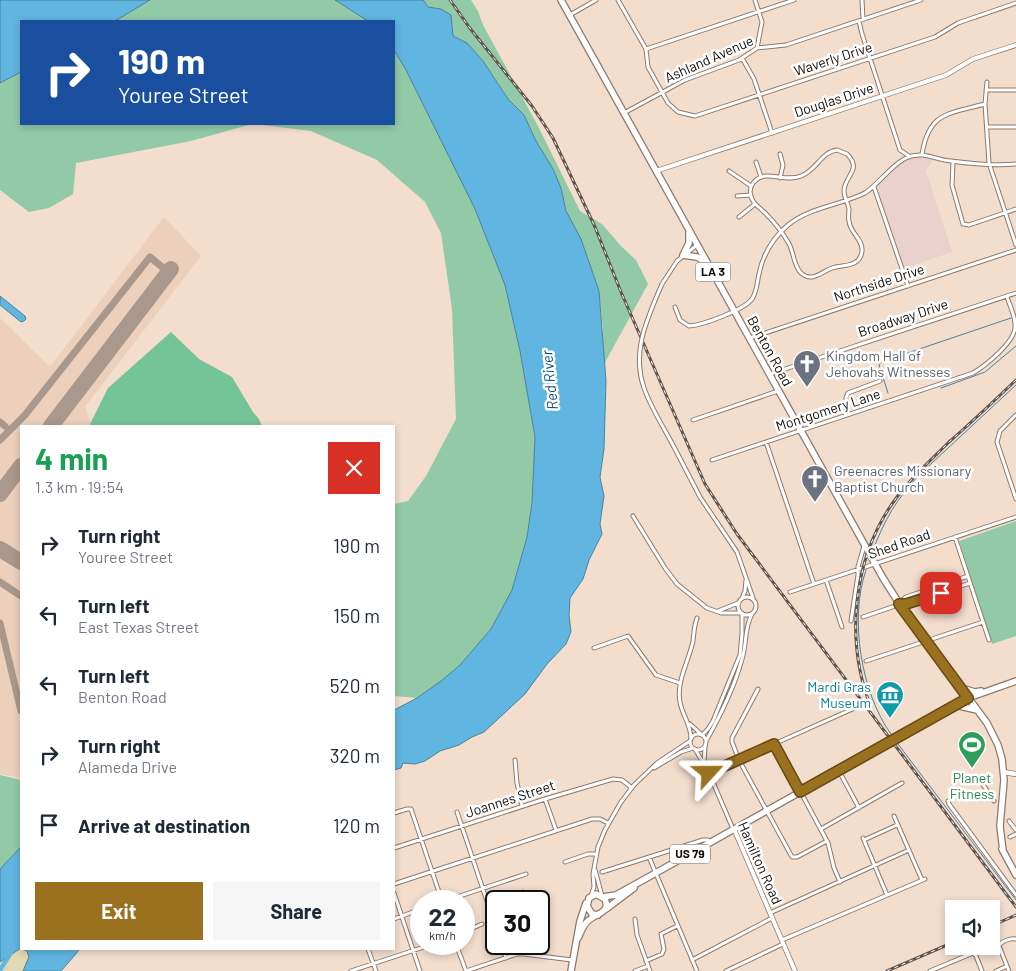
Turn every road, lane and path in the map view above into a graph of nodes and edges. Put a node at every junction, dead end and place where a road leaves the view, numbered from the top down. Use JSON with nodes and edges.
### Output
{"nodes":[{"id":1,"x":561,"y":0,"type":"edge"},
{"id":2,"x":596,"y":0,"type":"edge"},
{"id":3,"x":618,"y":0,"type":"edge"},
{"id":4,"x":755,"y":0,"type":"edge"},
{"id":5,"x":794,"y":0,"type":"edge"},
{"id":6,"x":862,"y":0,"type":"edge"},
{"id":7,"x":921,"y":0,"type":"edge"},
{"id":8,"x":1016,"y":3,"type":"edge"},
{"id":9,"x":759,"y":12,"type":"junction"},
{"id":10,"x":570,"y":15,"type":"junction"},
{"id":11,"x":861,"y":20,"type":"junction"},
{"id":12,"x":1016,"y":44,"type":"edge"},
{"id":13,"x":757,"y":48,"type":"junction"},
{"id":14,"x":646,"y":49,"type":"junction"},
{"id":15,"x":742,"y":58,"type":"junction"},
{"id":16,"x":870,"y":59,"type":"junction"},
{"id":17,"x":987,"y":82,"type":"dead end"},
{"id":18,"x":986,"y":90,"type":"junction"},
{"id":19,"x":1016,"y":90,"type":"edge"},
{"id":20,"x":662,"y":92,"type":"junction"},
{"id":21,"x":759,"y":95,"type":"junction"},
{"id":22,"x":882,"y":96,"type":"junction"},
{"id":23,"x":985,"y":104,"type":"junction"},
{"id":24,"x":624,"y":114,"type":"junction"},
{"id":25,"x":987,"y":127,"type":"junction"},
{"id":26,"x":1016,"y":127,"type":"edge"},
{"id":27,"x":772,"y":133,"type":"junction"},
{"id":28,"x":900,"y":150,"type":"junction"},
{"id":29,"x":780,"y":154,"type":"dead end"},
{"id":30,"x":922,"y":154,"type":"junction"},
{"id":31,"x":910,"y":157,"type":"junction"},
{"id":32,"x":756,"y":162,"type":"dead end"},
{"id":33,"x":952,"y":162,"type":"junction"},
{"id":34,"x":898,"y":163,"type":"junction"},
{"id":35,"x":1016,"y":164,"type":"edge"},
{"id":36,"x":990,"y":165,"type":"junction"},
{"id":37,"x":656,"y":171,"type":"junction"},
{"id":38,"x":729,"y":171,"type":"dead end"},
{"id":39,"x":761,"y":177,"type":"junction"},
{"id":40,"x":780,"y":178,"type":"junction"},
{"id":41,"x":751,"y":186,"type":"junction"},
{"id":42,"x":874,"y":186,"type":"junction"},
{"id":43,"x":751,"y":195,"type":"junction"},
{"id":44,"x":737,"y":196,"type":"dead end"},
{"id":45,"x":846,"y":201,"type":"junction"},
{"id":46,"x":754,"y":204,"type":"junction"},
{"id":47,"x":1016,"y":209,"type":"edge"},
{"id":48,"x":1006,"y":212,"type":"junction"},
{"id":49,"x":739,"y":217,"type":"dead end"},
{"id":50,"x":689,"y":230,"type":"junction"},
{"id":51,"x":781,"y":232,"type":"junction"},
{"id":52,"x":697,"y":245,"type":"junction"},
{"id":53,"x":1016,"y":245,"type":"edge"},
{"id":54,"x":1016,"y":250,"type":"edge"},
{"id":55,"x":683,"y":255,"type":"junction"},
{"id":56,"x":708,"y":263,"type":"junction"},
{"id":57,"x":908,"y":286,"type":"junction"},
{"id":58,"x":1016,"y":293,"type":"edge"},
{"id":59,"x":1007,"y":296,"type":"junction"},
{"id":60,"x":675,"y":307,"type":"dead end"},
{"id":61,"x":734,"y":312,"type":"junction"},
{"id":62,"x":749,"y":338,"type":"junction"},
{"id":63,"x":769,"y":374,"type":"junction"},
{"id":64,"x":880,"y":381,"type":"dead end"},
{"id":65,"x":779,"y":391,"type":"junction"},
{"id":66,"x":846,"y":415,"type":"junction"},
{"id":67,"x":1016,"y":415,"type":"edge"},
{"id":68,"x":694,"y":420,"type":"dead end"},
{"id":69,"x":801,"y":431,"type":"junction"},
{"id":70,"x":766,"y":442,"type":"junction"},
{"id":71,"x":712,"y":460,"type":"dead end"},
{"id":72,"x":1016,"y":499,"type":"edge"},
{"id":73,"x":633,"y":516,"type":"dead end"},
{"id":74,"x":1016,"y":516,"type":"edge"},
{"id":75,"x":955,"y":537,"type":"junction"},
{"id":76,"x":864,"y":545,"type":"junction"},
{"id":77,"x":875,"y":564,"type":"junction"},
{"id":78,"x":858,"y":570,"type":"junction"},
{"id":79,"x":968,"y":576,"type":"junction"},
{"id":80,"x":746,"y":579,"type":"junction"},
{"id":81,"x":826,"y":580,"type":"junction"},
{"id":82,"x":970,"y":583,"type":"junction"},
{"id":83,"x":814,"y":584,"type":"junction"},
{"id":84,"x":790,"y":592,"type":"dead end"},
{"id":85,"x":742,"y":598,"type":"junction"},
{"id":86,"x":753,"y":598,"type":"junction"},
{"id":87,"x":738,"y":603,"type":"junction"},
{"id":88,"x":899,"y":604,"type":"junction"},
{"id":89,"x":718,"y":611,"type":"junction"},
{"id":90,"x":741,"y":613,"type":"junction"},
{"id":91,"x":752,"y":614,"type":"junction"},
{"id":92,"x":863,"y":617,"type":"dead end"},
{"id":93,"x":697,"y":618,"type":"dead end"},
{"id":94,"x":851,"y":621,"type":"dead end"},
{"id":95,"x":983,"y":622,"type":"junction"},
{"id":96,"x":842,"y":627,"type":"dead end"},
{"id":97,"x":990,"y":640,"type":"dead end"},
{"id":98,"x":926,"y":641,"type":"junction"},
{"id":99,"x":594,"y":648,"type":"dead end"},
{"id":100,"x":866,"y":661,"type":"dead end"},
{"id":101,"x":1016,"y":681,"type":"edge"},
{"id":102,"x":680,"y":683,"type":"junction"},
{"id":103,"x":960,"y":688,"type":"junction"},
{"id":104,"x":758,"y":690,"type":"dead end"},
{"id":105,"x":990,"y":690,"type":"junction"},
{"id":106,"x":968,"y":698,"type":"junction"},
{"id":107,"x":955,"y":705,"type":"junction"},
{"id":108,"x":857,"y":707,"type":"dead end"},
{"id":109,"x":977,"y":710,"type":"junction"},
{"id":110,"x":689,"y":724,"type":"junction"},
{"id":111,"x":701,"y":734,"type":"junction"},
{"id":112,"x":691,"y":740,"type":"junction"},
{"id":113,"x":706,"y":743,"type":"junction"},
{"id":114,"x":774,"y":744,"type":"junction"},
{"id":115,"x":694,"y":748,"type":"junction"},
{"id":116,"x":515,"y":760,"type":"dead end"},
{"id":117,"x":739,"y":760,"type":"junction"},
{"id":118,"x":704,"y":764,"type":"junction"},
{"id":119,"x":653,"y":768,"type":"junction"},
{"id":120,"x":839,"y":770,"type":"junction"},
{"id":121,"x":709,"y":773,"type":"junction"},
{"id":122,"x":1003,"y":774,"type":"junction"},
{"id":123,"x":1016,"y":774,"type":"edge"},
{"id":124,"x":902,"y":783,"type":"dead end"},
{"id":125,"x":982,"y":783,"type":"dead end"},
{"id":126,"x":632,"y":788,"type":"junction"},
{"id":127,"x":800,"y":792,"type":"junction"},
{"id":128,"x":545,"y":799,"type":"junction"},
{"id":129,"x":994,"y":800,"type":"dead end"},
{"id":130,"x":948,"y":801,"type":"dead end"},
{"id":131,"x":522,"y":806,"type":"junction"},
{"id":132,"x":859,"y":808,"type":"junction"},
{"id":133,"x":767,"y":810,"type":"junction"},
{"id":134,"x":457,"y":812,"type":"dead end"},
{"id":135,"x":395,"y":813,"type":"edge"},
{"id":136,"x":894,"y":816,"type":"dead end"},
{"id":137,"x":1009,"y":821,"type":"dead end"},
{"id":138,"x":608,"y":824,"type":"junction"},
{"id":139,"x":897,"y":825,"type":"junction"},
{"id":140,"x":461,"y":826,"type":"junction"},
{"id":141,"x":821,"y":829,"type":"junction"},
{"id":142,"x":556,"y":830,"type":"junction"},
{"id":143,"x":734,"y":830,"type":"junction"},
{"id":144,"x":1016,"y":830,"type":"edge"},
{"id":145,"x":1016,"y":834,"type":"edge"},
{"id":146,"x":1010,"y":837,"type":"dead end"},
{"id":147,"x":420,"y":839,"type":"junction"},
{"id":148,"x":827,"y":841,"type":"junction"},
{"id":149,"x":711,"y":842,"type":"junction"},
{"id":150,"x":395,"y":848,"type":"edge"},
{"id":151,"x":909,"y":850,"type":"junction"},
{"id":152,"x":596,"y":854,"type":"junction"},
{"id":153,"x":649,"y":857,"type":"junction"},
{"id":154,"x":473,"y":858,"type":"junction"},
{"id":155,"x":565,"y":862,"type":"dead end"},
{"id":156,"x":875,"y":866,"type":"junction"},
{"id":157,"x":595,"y":869,"type":"junction"},
{"id":158,"x":432,"y":872,"type":"junction"},
{"id":159,"x":602,"y":872,"type":"dead end"},
{"id":160,"x":655,"y":873,"type":"junction"},
{"id":161,"x":526,"y":874,"type":"dead end"},
{"id":162,"x":1016,"y":875,"type":"edge"},
{"id":163,"x":646,"y":879,"type":"junction"},
{"id":164,"x":840,"y":882,"type":"junction"},
{"id":165,"x":395,"y":884,"type":"edge"},
{"id":166,"x":483,"y":888,"type":"junction"},
{"id":167,"x":439,"y":890,"type":"edge"},
{"id":168,"x":475,"y":891,"type":"edge"},
{"id":169,"x":485,"y":894,"type":"edge"},
{"id":170,"x":887,"y":895,"type":"junction"},
{"id":171,"x":1016,"y":895,"type":"edge"},
{"id":172,"x":395,"y":896,"type":"edge"},
{"id":173,"x":591,"y":896,"type":"junction"},
{"id":174,"x":603,"y":896,"type":"junction"},
{"id":175,"x":586,"y":903,"type":"junction"},
{"id":176,"x":606,"y":909,"type":"junction"},
{"id":177,"x":410,"y":913,"type":"edge"},
{"id":178,"x":598,"y":915,"type":"junction"},
{"id":179,"x":401,"y":916,"type":"junction"},
{"id":180,"x":771,"y":916,"type":"junction"},
{"id":181,"x":395,"y":918,"type":"edge"},
{"id":182,"x":635,"y":919,"type":"dead end"},
{"id":183,"x":482,"y":924,"type":"dead end"},
{"id":184,"x":677,"y":926,"type":"junction"},
{"id":185,"x":475,"y":927,"type":"edge"},
{"id":186,"x":578,"y":938,"type":"junction"},
{"id":187,"x":1016,"y":939,"type":"edge"},
{"id":188,"x":410,"y":942,"type":"edge"},
{"id":189,"x":782,"y":942,"type":"junction"},
{"id":190,"x":368,"y":950,"type":"edge"},
{"id":191,"x":410,"y":951,"type":"edge"},
{"id":192,"x":415,"y":955,"type":"edge"},
{"id":193,"x":460,"y":955,"type":"edge"},
{"id":194,"x":505,"y":955,"type":"edge"},
{"id":195,"x":506,"y":958,"type":"junction"},
{"id":196,"x":646,"y":960,"type":"junction"},
{"id":197,"x":692,"y":960,"type":"junction"},
{"id":198,"x":574,"y":961,"type":"junction"},
{"id":199,"x":373,"y":964,"type":"junction"},
{"id":200,"x":648,"y":966,"type":"junction"},
{"id":201,"x":1007,"y":966,"type":"junction"},
{"id":202,"x":351,"y":971,"type":"edge"},
{"id":203,"x":376,"y":971,"type":"edge"},
{"id":204,"x":420,"y":971,"type":"edge"},
{"id":205,"x":466,"y":971,"type":"edge"},
{"id":206,"x":571,"y":971,"type":"edge"},
{"id":207,"x":635,"y":971,"type":"edge"},
{"id":208,"x":650,"y":971,"type":"edge"},
{"id":209,"x":697,"y":971,"type":"edge"},
{"id":210,"x":726,"y":971,"type":"edge"},
{"id":211,"x":795,"y":971,"type":"edge"},
{"id":212,"x":930,"y":971,"type":"edge"},
{"id":213,"x":982,"y":971,"type":"edge"},
{"id":214,"x":996,"y":971,"type":"edge"},
{"id":215,"x":1009,"y":971,"type":"edge"}],
"edges":[{"from":1,"to":10,"type":"main road","name":"Benton Road","number":"LA 3"},
{"from":2,"to":10,"type":"street"},
{"from":3,"to":14,"type":"street","name":"Waverly Drive"},
{"from":4,"to":9,"type":"street"},
{"from":5,"to":9,"type":"street"},
{"from":6,"to":11,"type":"street"},
{"from":7,"to":11,"type":"street","name":"Ashland Avenue"},
{"from":8,"to":16,"type":"street","name":"Waverly Drive"},
{"from":9,"to":13,"type":"street"},
{"from":9,"to":14,"type":"street"},
{"from":10,"to":24,"type":"main road","name":"Benton Road","number":"LA 3"},
{"from":11,"to":13,"type":"street","name":"Ashland Avenue"},
{"from":11,"to":16,"type":"street"},
{"from":12,"to":22,"type":"street","name":"Douglas Drive"},
{"from":13,"to":15,"type":"street","name":"Ashland Avenue"},
{"from":14,"to":20,"type":"street","name":"Waverly Drive"},
{"from":15,"to":20,"type":"street","name":"Ashland Avenue"},
{"from":15,"to":21,"type":"street"},
{"from":16,"to":21,"type":"street","name":"Waverly Drive"},
{"from":16,"to":22,"type":"street"},
{"from":17,"to":18,"type":"street"},
{"from":18,"to":19,"type":"street"},
{"from":18,"to":23,"type":"street"},
{"from":20,"to":21,"type":"street","name":"Waverly Drive"},
{"from":20,"to":24,"type":"street","name":"Ashland Avenue"},
{"from":21,"to":27,"type":"street"},
{"from":22,"to":27,"type":"street","name":"Douglas Drive"},
{"from":22,"to":28,"type":"street"},
{"from":23,"to":25,"type":"street"},
{"from":23,"to":30,"type":"street"},
{"from":24,"to":37,"type":"main road","name":"Benton Road","number":"LA 3"},
{"from":25,"to":26,"type":"street"},
{"from":25,"to":36,"type":"street"},
{"from":27,"to":37,"type":"street","name":"Douglas Drive"},
{"from":28,"to":31,"type":"street"},
{"from":28,"to":34,"type":"street"},
{"from":29,"to":40,"type":"street"},
{"from":30,"to":31,"type":"street"},
{"from":30,"to":33,"type":"street"},
{"from":31,"to":34,"type":"street"},
{"from":32,"to":39,"type":"street"},
{"from":33,"to":36,"type":"street"},
{"from":33,"to":48,"type":"street"},
{"from":34,"to":42,"type":"street"},
{"from":35,"to":36,"type":"street"},
{"from":36,"to":48,"type":"street"},
{"from":37,"to":50,"type":"main road","name":"Benton Road","number":"LA 3"},
{"from":38,"to":41,"type":"street"},
{"from":39,"to":40,"type":"street"},
{"from":39,"to":41,"type":"street"},
{"from":40,"to":45,"type":"street"},
{"from":41,"to":43,"type":"street"},
{"from":42,"to":45,"type":"street"},
{"from":42,"to":57,"type":"street"},
{"from":43,"to":44,"type":"street"},
{"from":43,"to":46,"type":"street"},
{"from":45,"to":51,"type":"street"},
{"from":45,"to":51,"type":"street"},
{"from":46,"to":49,"type":"street"},
{"from":46,"to":51,"type":"street"},
{"from":47,"to":48,"type":"street"},
{"from":48,"to":53,"type":"street"},
{"from":50,"to":52,"type":"main road","name":"Benton Road","number":"LA 3"},
{"from":50,"to":55,"type":"main road"},
{"from":51,"to":61,"type":"street"},
{"from":52,"to":55,"type":"street"},
{"from":52,"to":56,"type":"main road","name":"Benton Road","number":"LA 3"},
{"from":54,"to":57,"type":"street","name":"Northside Drive"},
{"from":55,"to":56,"type":"main road"},
{"from":55,"to":80,"type":"street","bridge":true},
{"from":56,"to":61,"type":"main road","name":"Benton Road","number":"LA 3"},
{"from":57,"to":62,"type":"street","name":"Northside Drive"},
{"from":58,"to":59,"type":"street","name":"Broadway Drive"},
{"from":59,"to":63,"type":"street","name":"Broadway Drive"},
{"from":59,"to":66,"type":"street","name":"Montgomery Lane"},
{"from":60,"to":61,"type":"street"},
{"from":61,"to":62,"type":"main road","name":"Benton Road","number":"LA 3"},
{"from":62,"to":63,"type":"main road","name":"Benton Road","number":"LA 3"},
{"from":63,"to":65,"type":"main road","name":"Benton Road","number":"LA 3"},
{"from":64,"to":66,"type":"street"},
{"from":65,"to":68,"type":"street"},
{"from":65,"to":69,"type":"main road","name":"Benton Road","number":"LA 3"},
{"from":66,"to":69,"type":"street","name":"Montgomery Lane"},
{"from":67,"to":72,"type":"street"},
{"from":69,"to":70,"type":"street","name":"Montgomery Lane"},
{"from":69,"to":76,"type":"main road","name":"Benton Road","number":"LA 3"},
{"from":70,"to":71,"type":"street","name":"Montgomery Lane"},
{"from":70,"to":83,"type":"street"},
{"from":73,"to":89,"type":"street"},
{"from":74,"to":75,"type":"street","name":"Shed Road"},
{"from":75,"to":77,"type":"street","name":"Shed Road"},
{"from":75,"to":79,"type":"street"},
{"from":76,"to":77,"type":"main road","name":"Benton Road","number":"LA 3"},
{"from":76,"to":78,"type":"street"},
{"from":77,"to":78,"type":"street","name":"Shed Road"},
{"from":77,"to":88,"type":"main road","name":"Benton Road","number":"LA 3"},
{"from":78,"to":81,"type":"street","name":"Shed Road"},
{"from":78,"to":94,"type":"street"},
{"from":79,"to":82,"type":"street"},
{"from":79,"to":88,"type":"street"},
{"from":80,"to":85,"type":"street"},
{"from":80,"to":86,"type":"street"},
{"from":81,"to":83,"type":"street","name":"Shed Road"},
{"from":81,"to":96,"type":"street"},
{"from":82,"to":88,"type":"street"},
{"from":82,"to":95,"type":"street"},
{"from":83,"to":84,"type":"street","name":"Shed Road"},
{"from":85,"to":86,"type":"street"},
{"from":85,"to":87,"type":"street"},
{"from":86,"to":91,"type":"street"},
{"from":87,"to":89,"type":"street"},
{"from":87,"to":90,"type":"street"},
{"from":88,"to":92,"type":"street"},
{"from":88,"to":98,"type":"main road","name":"Benton Road","number":"LA 3"},
{"from":89,"to":90,"type":"street"},
{"from":90,"to":91,"type":"street"},
{"from":90,"to":111,"type":"street"},
{"from":91,"to":113,"type":"street"},
{"from":93,"to":102,"type":"street"},
{"from":95,"to":97,"type":"street"},
{"from":95,"to":98,"type":"street"},
{"from":98,"to":100,"type":"street"},
{"from":98,"to":103,"type":"main road","name":"Benton Road","number":"LA 3"},
{"from":99,"to":102,"type":"street"},
{"from":101,"to":105,"type":"main road","number":"US 79"},
{"from":102,"to":110,"type":"street"},
{"from":103,"to":105,"type":"main road"},
{"from":103,"to":106,"type":"main road","name":"Benton Road","number":"LA 3"},
{"from":103,"to":107,"type":"main road"},
{"from":104,"to":117,"type":"street"},
{"from":105,"to":106,"type":"main road","number":"US 79"},
{"from":105,"to":109,"type":"main road"},
{"from":106,"to":107,"type":"main road","number":"US 79"},
{"from":106,"to":109,"type":"main road","name":"Benton Road","number":"LA 3"},
{"from":107,"to":109,"type":"main road"},
{"from":107,"to":120,"type":"main road","number":"US 79"},
{"from":108,"to":114,"type":"street"},
{"from":109,"to":122,"type":"main road","name":"Benton Road","number":"LA 3"},
{"from":110,"to":111,"type":"street"},
{"from":110,"to":112,"type":"street"},
{"from":111,"to":112,"type":"street"},
{"from":111,"to":113,"type":"street"},
{"from":112,"to":115,"type":"street"},
{"from":112,"to":119,"type":"street"},
{"from":113,"to":115,"type":"street"},
{"from":113,"to":118,"type":"street"},
{"from":114,"to":117,"type":"street"},
{"from":114,"to":127,"type":"street"},
{"from":115,"to":118,"type":"street","name":"Hamilton Road"},
{"from":115,"to":119,"type":"street"},
{"from":116,"to":131,"type":"street"},
{"from":117,"to":121,"type":"street"},
{"from":117,"to":133,"type":"street"},
{"from":118,"to":121,"type":"street","name":"Hamilton Road"},
{"from":119,"to":126,"type":"street"},
{"from":120,"to":127,"type":"main road","number":"US 79"},
{"from":120,"to":132,"type":"street"},
{"from":121,"to":143,"type":"street","name":"Hamilton Road"},
{"from":122,"to":123,"type":"main road"},
{"from":122,"to":162,"type":"main road","number":"LA 3"},
{"from":124,"to":132,"type":"street"},
{"from":125,"to":129,"type":"street"},
{"from":126,"to":128,"type":"street","name":"Joannes Street"},
{"from":126,"to":138,"type":"street"},
{"from":127,"to":133,"type":"main road","number":"US 79"},
{"from":127,"to":141,"type":"street"},
{"from":128,"to":131,"type":"street","name":"Joannes Street"},
{"from":128,"to":142,"type":"street"},
{"from":130,"to":171,"type":"street"},
{"from":131,"to":140,"type":"street","name":"Joannes Street"},
{"from":132,"to":141,"type":"street"},
{"from":133,"to":143,"type":"main road","number":"US 79"},
{"from":133,"to":148,"type":"street"},
{"from":134,"to":140,"type":"street"},
{"from":135,"to":147,"type":"street"},
{"from":136,"to":139,"type":"street"},
{"from":137,"to":144,"type":"street"},
{"from":138,"to":142,"type":"street"},
{"from":138,"to":152,"type":"street"},
{"from":139,"to":151,"type":"street"},
{"from":139,"to":156,"type":"street"},
{"from":140,"to":147,"type":"street","name":"Joannes Street"},
{"from":140,"to":154,"type":"street"},
{"from":141,"to":148,"type":"street"},
{"from":142,"to":154,"type":"street"},
{"from":143,"to":149,"type":"main road","number":"US 79"},
{"from":143,"to":180,"type":"street","name":"Hamilton Road"},
{"from":145,"to":146,"type":"street"},
{"from":147,"to":150,"type":"street","name":"Joannes Street"},
{"from":147,"to":158,"type":"street"},
{"from":148,"to":164,"type":"street"},
{"from":149,"to":153,"type":"street"},
{"from":149,"to":160,"type":"main road","number":"US 79"},
{"from":151,"to":156,"type":"street"},
{"from":151,"to":170,"type":"street"},
{"from":152,"to":155,"type":"street"},
{"from":152,"to":157,"type":"street"},
{"from":153,"to":159,"type":"street"},
{"from":153,"to":160,"type":"street"},
{"from":154,"to":158,"type":"street"},
{"from":154,"to":166,"type":"street"},
{"from":156,"to":164,"type":"street"},
{"from":156,"to":170,"type":"street"},
{"from":157,"to":173,"type":"street"},
{"from":157,"to":174,"type":"street"},
{"from":158,"to":165,"type":"street"},
{"from":158,"to":167,"type":"street"},
{"from":160,"to":163,"type":"main road","number":"US 79"},
{"from":160,"to":184,"type":"street"},
{"from":161,"to":166,"type":"street"},
{"from":163,"to":174,"type":"main road","number":"US 79"},
{"from":163,"to":176,"type":"main road","number":"US 79"},
{"from":164,"to":180,"type":"street"},
{"from":166,"to":168,"type":"street"},
{"from":166,"to":169,"type":"street"},
{"from":170,"to":189,"type":"street"},
{"from":172,"to":179,"type":"street"},
{"from":173,"to":174,"type":"main road","number":"US 79"},
{"from":173,"to":175,"type":"main road","number":"US 79"},
{"from":174,"to":176,"type":"main road"},
{"from":175,"to":178,"type":"main road"},
{"from":175,"to":186,"type":"main road","number":"US 79"},
{"from":176,"to":178,"type":"main road","number":"US 79"},
{"from":177,"to":179,"type":"street"},
{"from":178,"to":186,"type":"main road","number":"US 79"},
{"from":179,"to":181,"type":"street"},
{"from":179,"to":188,"type":"street"},
{"from":180,"to":189,"type":"street","name":"Hamilton Road"},
{"from":180,"to":197,"type":"street"},
{"from":182,"to":196,"type":"street"},
{"from":183,"to":185,"type":"street"},
{"from":184,"to":196,"type":"street"},
{"from":184,"to":197,"type":"street"},
{"from":186,"to":198,"type":"main road","number":"US 79"},
{"from":187,"to":201,"type":"street"},
{"from":189,"to":210,"type":"street"},
{"from":189,"to":211,"type":"street","name":"Hamilton Road"},
{"from":190,"to":199,"type":"street"},
{"from":191,"to":199,"type":"street"},
{"from":192,"to":204,"type":"street"},
{"from":193,"to":205,"type":"street"},
{"from":194,"to":195,"type":"street"},
{"from":195,"to":198,"type":"street"},
{"from":195,"to":205,"type":"street"},
{"from":196,"to":200,"type":"street"},
{"from":197,"to":209,"type":"street"},
{"from":198,"to":206,"type":"main road","number":"US 79"},
{"from":199,"to":202,"type":"street"},
{"from":199,"to":203,"type":"street"},
{"from":200,"to":207,"type":"street"},
{"from":200,"to":208,"type":"street"},
{"from":201,"to":214,"type":"street"},
{"from":201,"to":215,"type":"street"},
{"from":212,"to":213,"type":"street"}]}
